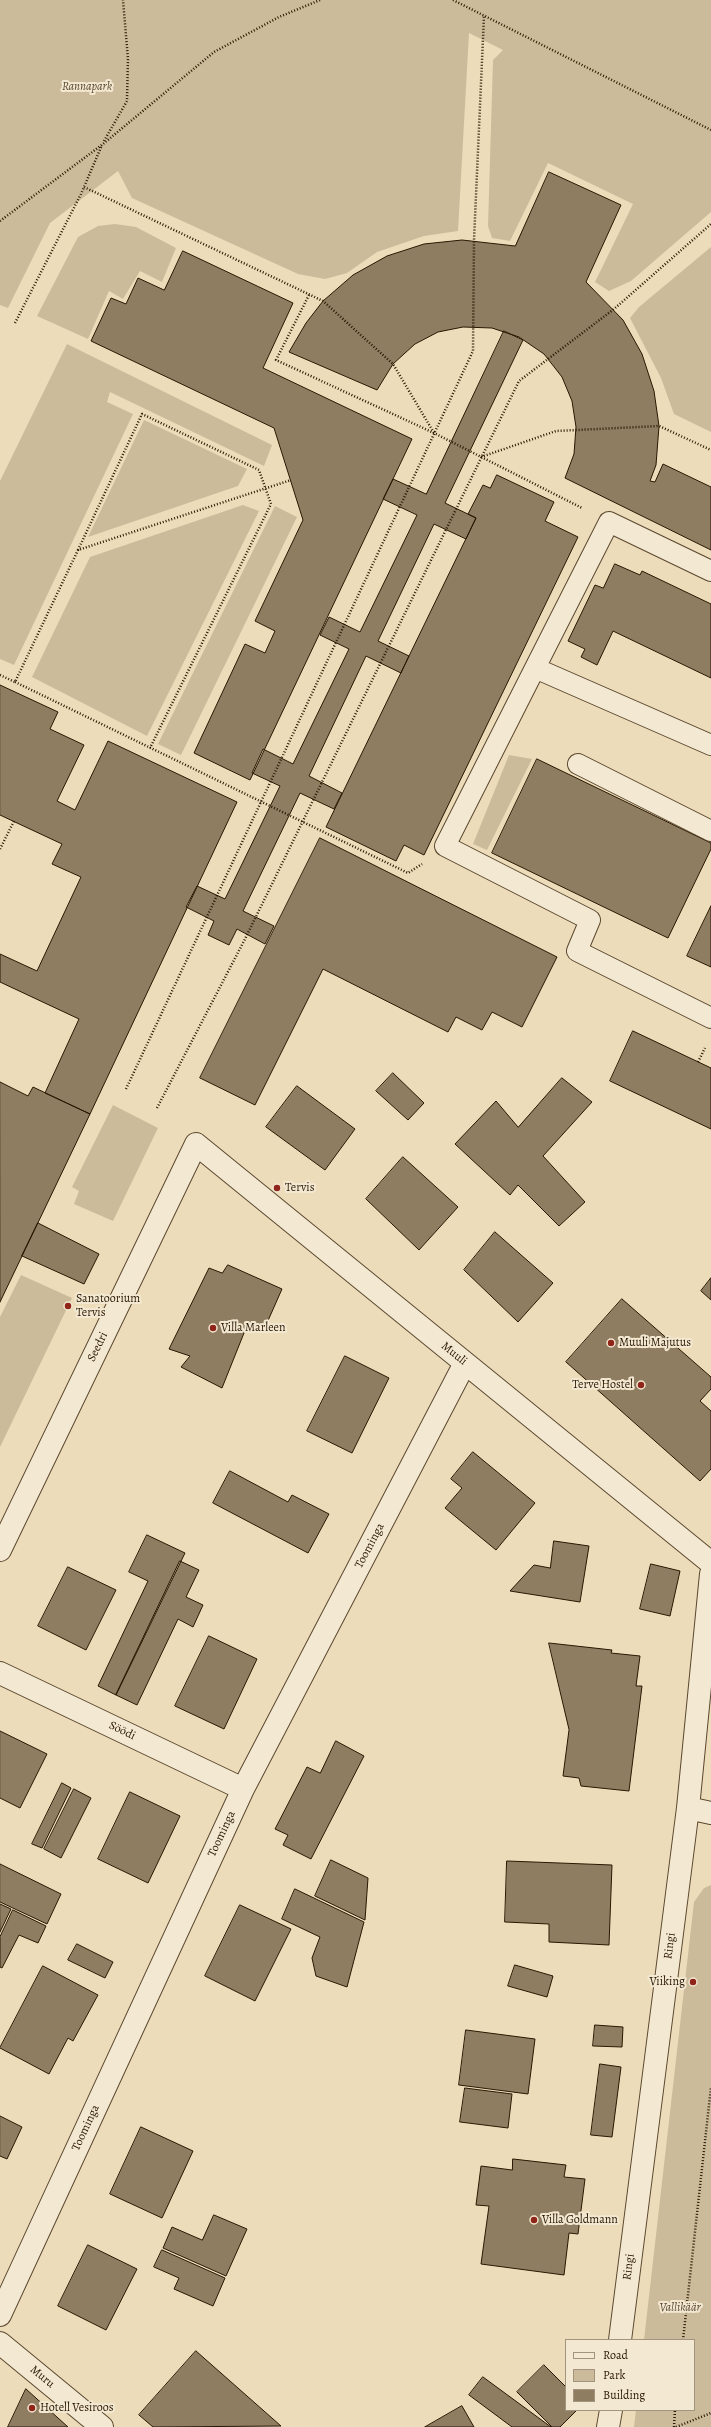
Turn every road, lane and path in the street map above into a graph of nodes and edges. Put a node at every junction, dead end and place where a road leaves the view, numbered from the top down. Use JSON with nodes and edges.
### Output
{"nodes":[{"id":1,"x":123,"y":0,"type":"edge"},
{"id":2,"x":320,"y":0,"type":"edge"},
{"id":3,"x":453,"y":0,"type":"edge"},
{"id":4,"x":484,"y":16,"type":"junction"},
{"id":5,"x":711,"y":130,"type":"edge"},
{"id":6,"x":103,"y":144,"type":"junction"},
{"id":7,"x":84,"y":187,"type":"junction"},
{"id":8,"x":0,"y":221,"type":"edge"},
{"id":9,"x":711,"y":224,"type":"edge"},
{"id":10,"x":309,"y":295,"type":"junction"},
{"id":11,"x":15,"y":323,"type":"dead end"},
{"id":12,"x":434,"y":433,"type":"junction"},
{"id":13,"x":711,"y":450,"type":"edge"},
{"id":14,"x":480,"y":457,"type":"junction"},
{"id":15,"x":291,"y":480,"type":"dead end"},
{"id":16,"x":265,"y":489,"type":"junction"},
{"id":17,"x":609,"y":522,"type":"junction"},
{"id":18,"x":78,"y":550,"type":"junction"},
{"id":19,"x":711,"y":572,"type":"edge"},
{"id":20,"x":535,"y":668,"type":"junction"},
{"id":21,"x":0,"y":675,"type":"edge"},
{"id":22,"x":15,"y":682,"type":"junction"},
{"id":23,"x":711,"y":745,"type":"edge"},
{"id":24,"x":150,"y":748,"type":"junction"},
{"id":25,"x":578,"y":764,"type":"dead end"},
{"id":26,"x":260,"y":803,"type":"junction"},
{"id":27,"x":14,"y":821,"type":"dead end"},
{"id":28,"x":302,"y":823,"type":"junction"},
{"id":29,"x":711,"y":831,"type":"edge"},
{"id":30,"x":448,"y":848,"type":"junction"},
{"id":31,"x":0,"y":849,"type":"edge"},
{"id":32,"x":711,"y":1018,"type":"edge"},
{"id":33,"x":126,"y":1090,"type":"dead end"},
{"id":34,"x":157,"y":1108,"type":"dead end"},
{"id":35,"x":196,"y":1144,"type":"joint"},
{"id":36,"x":465,"y":1363,"type":"junction"},
{"id":37,"x":0,"y":1550,"type":"edge"},
{"id":38,"x":711,"y":1563,"type":"edge"},
{"id":39,"x":711,"y":1574,"type":"edge"},
{"id":40,"x":0,"y":1673,"type":"edge"},
{"id":41,"x":243,"y":1789,"type":"junction"},
{"id":42,"x":688,"y":1808,"type":"junction"},
{"id":43,"x":711,"y":1813,"type":"edge"},
{"id":44,"x":711,"y":2087,"type":"edge"},
{"id":45,"x":0,"y":2315,"type":"edge"},
{"id":46,"x":620,"y":2339,"type":"edge"},
{"id":47,"x":683,"y":2339,"type":"edge"},
{"id":48,"x":0,"y":2343,"type":"edge"},
{"id":49,"x":610,"y":2411,"type":"edge"},
{"id":50,"x":676,"y":2411,"type":"edge"},
{"id":51,"x":711,"y":2413,"type":"edge"},
{"id":52,"x":102,"y":2427,"type":"edge"},
{"id":53,"x":608,"y":2427,"type":"edge"},
{"id":54,"x":675,"y":2427,"type":"edge"}],
"edges":[{"from":1,"to":6,"type":"path"},
{"from":2,"to":6,"type":"path"},
{"from":3,"to":4,"type":"path"},
{"from":4,"to":5,"type":"path"},
{"from":4,"to":12,"type":"path"},
{"from":6,"to":7,"type":"path"},
{"from":6,"to":8,"type":"path"},
{"from":7,"to":10,"type":"path"},
{"from":7,"to":11,"type":"path"},
{"from":9,"to":14,"type":"path"},
{"from":10,"to":12,"type":"path"},
{"from":10,"to":12,"type":"path"},
{"from":12,"to":14,"type":"path"},
{"from":12,"to":26,"type":"path"},
{"from":13,"to":14,"type":"path"},
{"from":14,"to":17,"type":"path"},
{"from":14,"to":28,"type":"path"},
{"from":15,"to":16,"type":"path"},
{"from":16,"to":18,"type":"path"},
{"from":16,"to":18,"type":"path"},
{"from":16,"to":24,"type":"path"},
{"from":17,"to":19,"type":"lane"},
{"from":17,"to":20,"type":"lane"},
{"from":18,"to":22,"type":"path"},
{"from":20,"to":23,"type":"lane"},
{"from":20,"to":30,"type":"lane"},
{"from":21,"to":22,"type":"path"},
{"from":22,"to":24,"type":"path"},
{"from":24,"to":26,"type":"path"},
{"from":25,"to":29,"type":"lane"},
{"from":26,"to":28,"type":"path"},
{"from":26,"to":33,"type":"path"},
{"from":27,"to":31,"type":"path"},
{"from":28,"to":30,"type":"path"},
{"from":28,"to":34,"type":"path"},
{"from":30,"to":32,"type":"lane"},
{"from":35,"to":36,"type":"street","name":"Muuli"},
{"from":35,"to":37,"type":"street","name":"Seedri"},
{"from":36,"to":38,"type":"street","name":"Muuli"},
{"from":36,"to":41,"type":"street","name":"Toominga"},
{"from":39,"to":42,"type":"street","name":"Ringi"},
{"from":40,"to":41,"type":"street","name":"Söödi"},
{"from":41,"to":45,"type":"street","name":"Toominga"},
{"from":42,"to":43,"type":"street"},
{"from":42,"to":46,"type":"street","name":"Ringi"},
{"from":44,"to":47,"type":"path"},
{"from":48,"to":52,"type":"street","name":"Muru"},
{"from":49,"to":53,"type":"street"},
{"from":50,"to":54,"type":"path"},
{"from":51,"to":54,"type":"path"}]}
